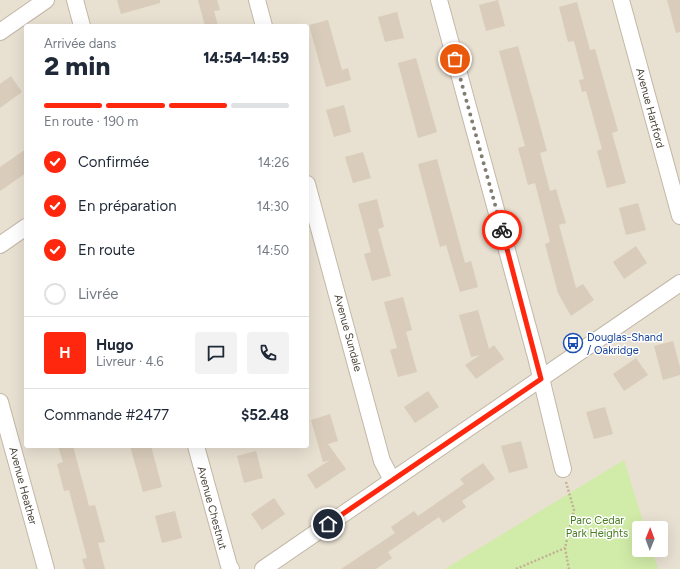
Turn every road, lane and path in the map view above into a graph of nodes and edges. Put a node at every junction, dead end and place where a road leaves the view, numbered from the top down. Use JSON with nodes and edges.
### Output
{"nodes":[{"id":1,"x":46,"y":0,"type":"edge"},
{"id":2,"x":75,"y":0,"type":"edge"},
{"id":3,"x":257,"y":0,"type":"edge"},
{"id":4,"x":439,"y":0,"type":"edge"},
{"id":5,"x":621,"y":0,"type":"edge"},
{"id":6,"x":81,"y":24,"type":"edge"},
{"id":7,"x":263,"y":24,"type":"edge"},
{"id":8,"x":0,"y":32,"type":"edge"},
{"id":9,"x":309,"y":191,"type":"edge"},
{"id":10,"x":680,"y":216,"type":"edge"},
{"id":11,"x":24,"y":228,"type":"edge"},
{"id":12,"x":0,"y":245,"type":"edge"},
{"id":13,"x":680,"y":283,"type":"edge"},
{"id":14,"x":541,"y":379,"type":"junction"},
{"id":15,"x":0,"y":402,"type":"edge"},
{"id":16,"x":197,"y":448,"type":"edge"},
{"id":17,"x":563,"y":470,"type":"joint"},
{"id":18,"x":392,"y":480,"type":"junction"},
{"id":19,"x":565,"y":548,"type":"junction"},
{"id":20,"x":46,"y":569,"type":"edge"},
{"id":21,"x":231,"y":569,"type":"edge"},
{"id":22,"x":263,"y":569,"type":"edge"},
{"id":23,"x":516,"y":569,"type":"edge"},
{"id":24,"x":569,"y":569,"type":"edge"}],
"edges":[{"from":1,"to":8,"type":"street"},
{"from":2,"to":6,"type":"street"},
{"from":3,"to":7,"type":"street"},
{"from":4,"to":14,"type":"street"},
{"from":5,"to":10,"type":"street","name":"Avenue Hartford"},
{"from":9,"to":18,"type":"street","name":"Avenue Sundale"},
{"from":11,"to":12,"type":"street"},
{"from":13,"to":14,"type":"street"},
{"from":14,"to":17,"type":"street"},
{"from":14,"to":18,"type":"street"},
{"from":15,"to":20,"type":"street","name":"Avenue Heather"},
{"from":16,"to":21,"type":"street","name":"Avenue Chestnut"},
{"from":17,"to":19,"type":"path"},
{"from":18,"to":22,"type":"street"},
{"from":19,"to":23,"type":"path"},
{"from":19,"to":24,"type":"path"}]}
